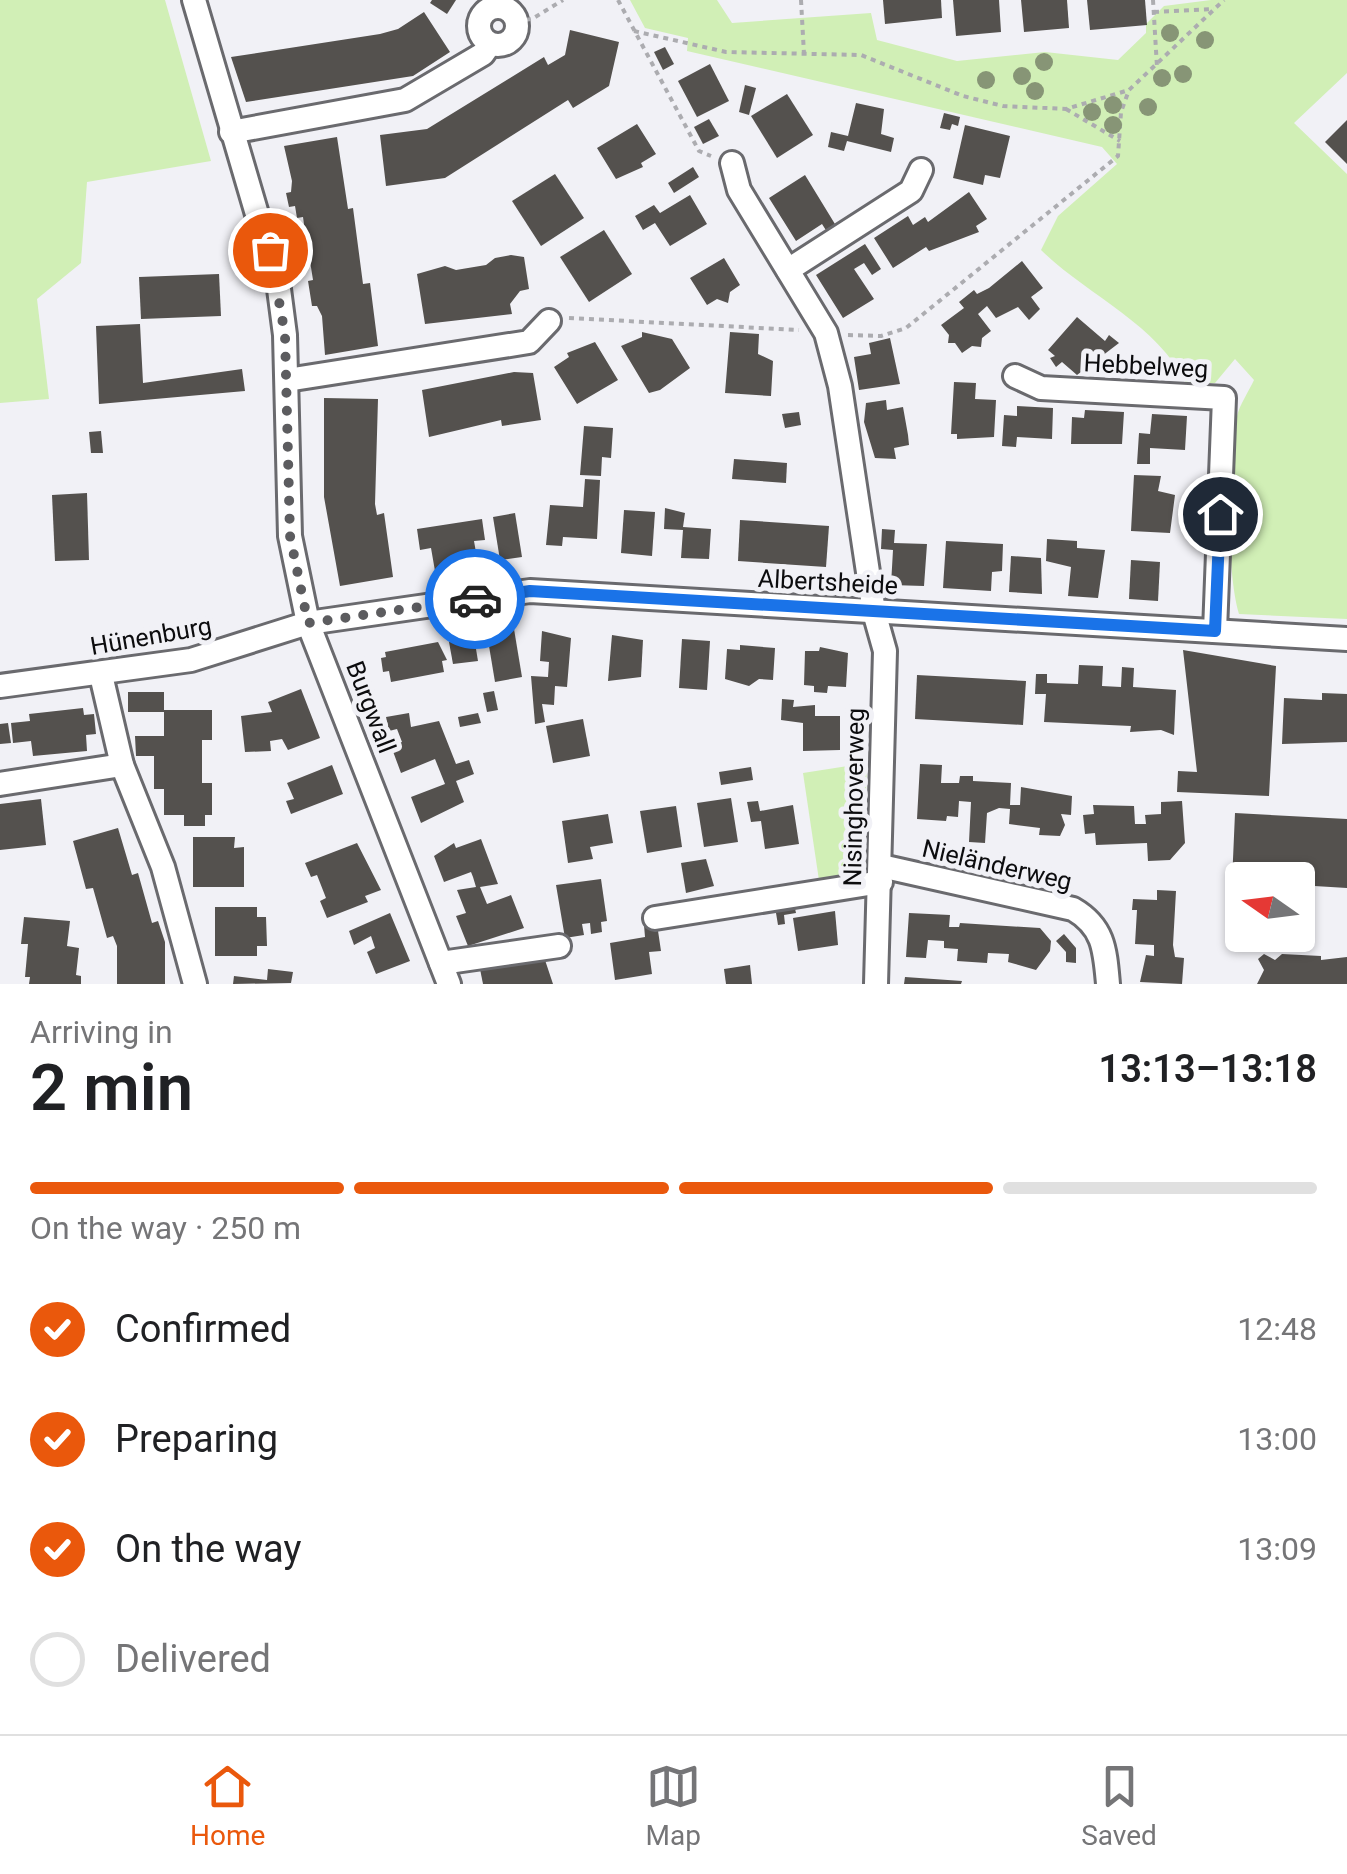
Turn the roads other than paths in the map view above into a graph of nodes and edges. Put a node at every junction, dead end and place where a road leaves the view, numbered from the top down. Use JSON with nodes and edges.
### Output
{"nodes":[{"id":1,"x":194,"y":0,"type":"edge"},
{"id":2,"x":516,"y":21,"type":"road end"},
{"id":3,"x":230,"y":132,"type":"junction"},
{"id":4,"x":732,"y":164,"type":"road end"},
{"id":5,"x":921,"y":170,"type":"dead end"},
{"id":6,"x":788,"y":270,"type":"junction"},
{"id":7,"x":549,"y":321,"type":"road end"},
{"id":8,"x":1014,"y":376,"type":"dead end"},
{"id":9,"x":287,"y":380,"type":"junction"},
{"id":10,"x":874,"y":612,"type":"junction"},
{"id":11,"x":308,"y":623,"type":"junction"},
{"id":12,"x":1215,"y":631,"type":"junction"},
{"id":13,"x":1347,"y":639,"type":"edge"},
{"id":14,"x":101,"y":675,"type":"junction"},
{"id":15,"x":0,"y":686,"type":"edge"},
{"id":16,"x":122,"y":765,"type":"junction"},
{"id":17,"x":0,"y":784,"type":"edge"},
{"id":18,"x":881,"y":874,"type":"junction"},
{"id":19,"x":655,"y":918,"type":"dead end"},
{"id":20,"x":560,"y":946,"type":"dead end"},
{"id":21,"x":445,"y":974,"type":"edge"},
{"id":22,"x":195,"y":984,"type":"edge"},
{"id":23,"x":876,"y":984,"type":"edge"},
{"id":24,"x":1108,"y":984,"type":"edge"}],
"edges":[{"from":1,"to":3,"type":"street","name":"Burgwall"},
{"from":2,"to":3,"type":"street"},
{"from":3,"to":9,"type":"street","name":"Burgwall"},
{"from":4,"to":6,"type":"street","name":"Nisinghoverweg"},
{"from":5,"to":6,"type":"street"},
{"from":6,"to":10,"type":"street","name":"Nisinghoverweg"},
{"from":7,"to":9,"type":"street"},
{"from":8,"to":12,"type":"street","name":"Hebbelweg"},
{"from":9,"to":11,"type":"street","name":"Burgwall"},
{"from":10,"to":11,"type":"street","name":"Albertsheide"},
{"from":10,"to":12,"type":"street","name":"Albertsheide"},
{"from":10,"to":18,"type":"street","name":"Nisinghoverweg"},
{"from":11,"to":14,"type":"street","name":"Hünenburg"},
{"from":11,"to":21,"type":"street","name":"Burgwall"},
{"from":12,"to":13,"type":"street","name":"Albertsheide"},
{"from":14,"to":15,"type":"street","name":"Hünenburg"},
{"from":14,"to":16,"type":"street"},
{"from":16,"to":17,"type":"street"},
{"from":16,"to":22,"type":"street"},
{"from":18,"to":19,"type":"street"},
{"from":18,"to":23,"type":"street","name":"Nisinghoverweg"},
{"from":18,"to":24,"type":"street","name":"Nieländerweg"},
{"from":20,"to":21,"type":"street"}]}
